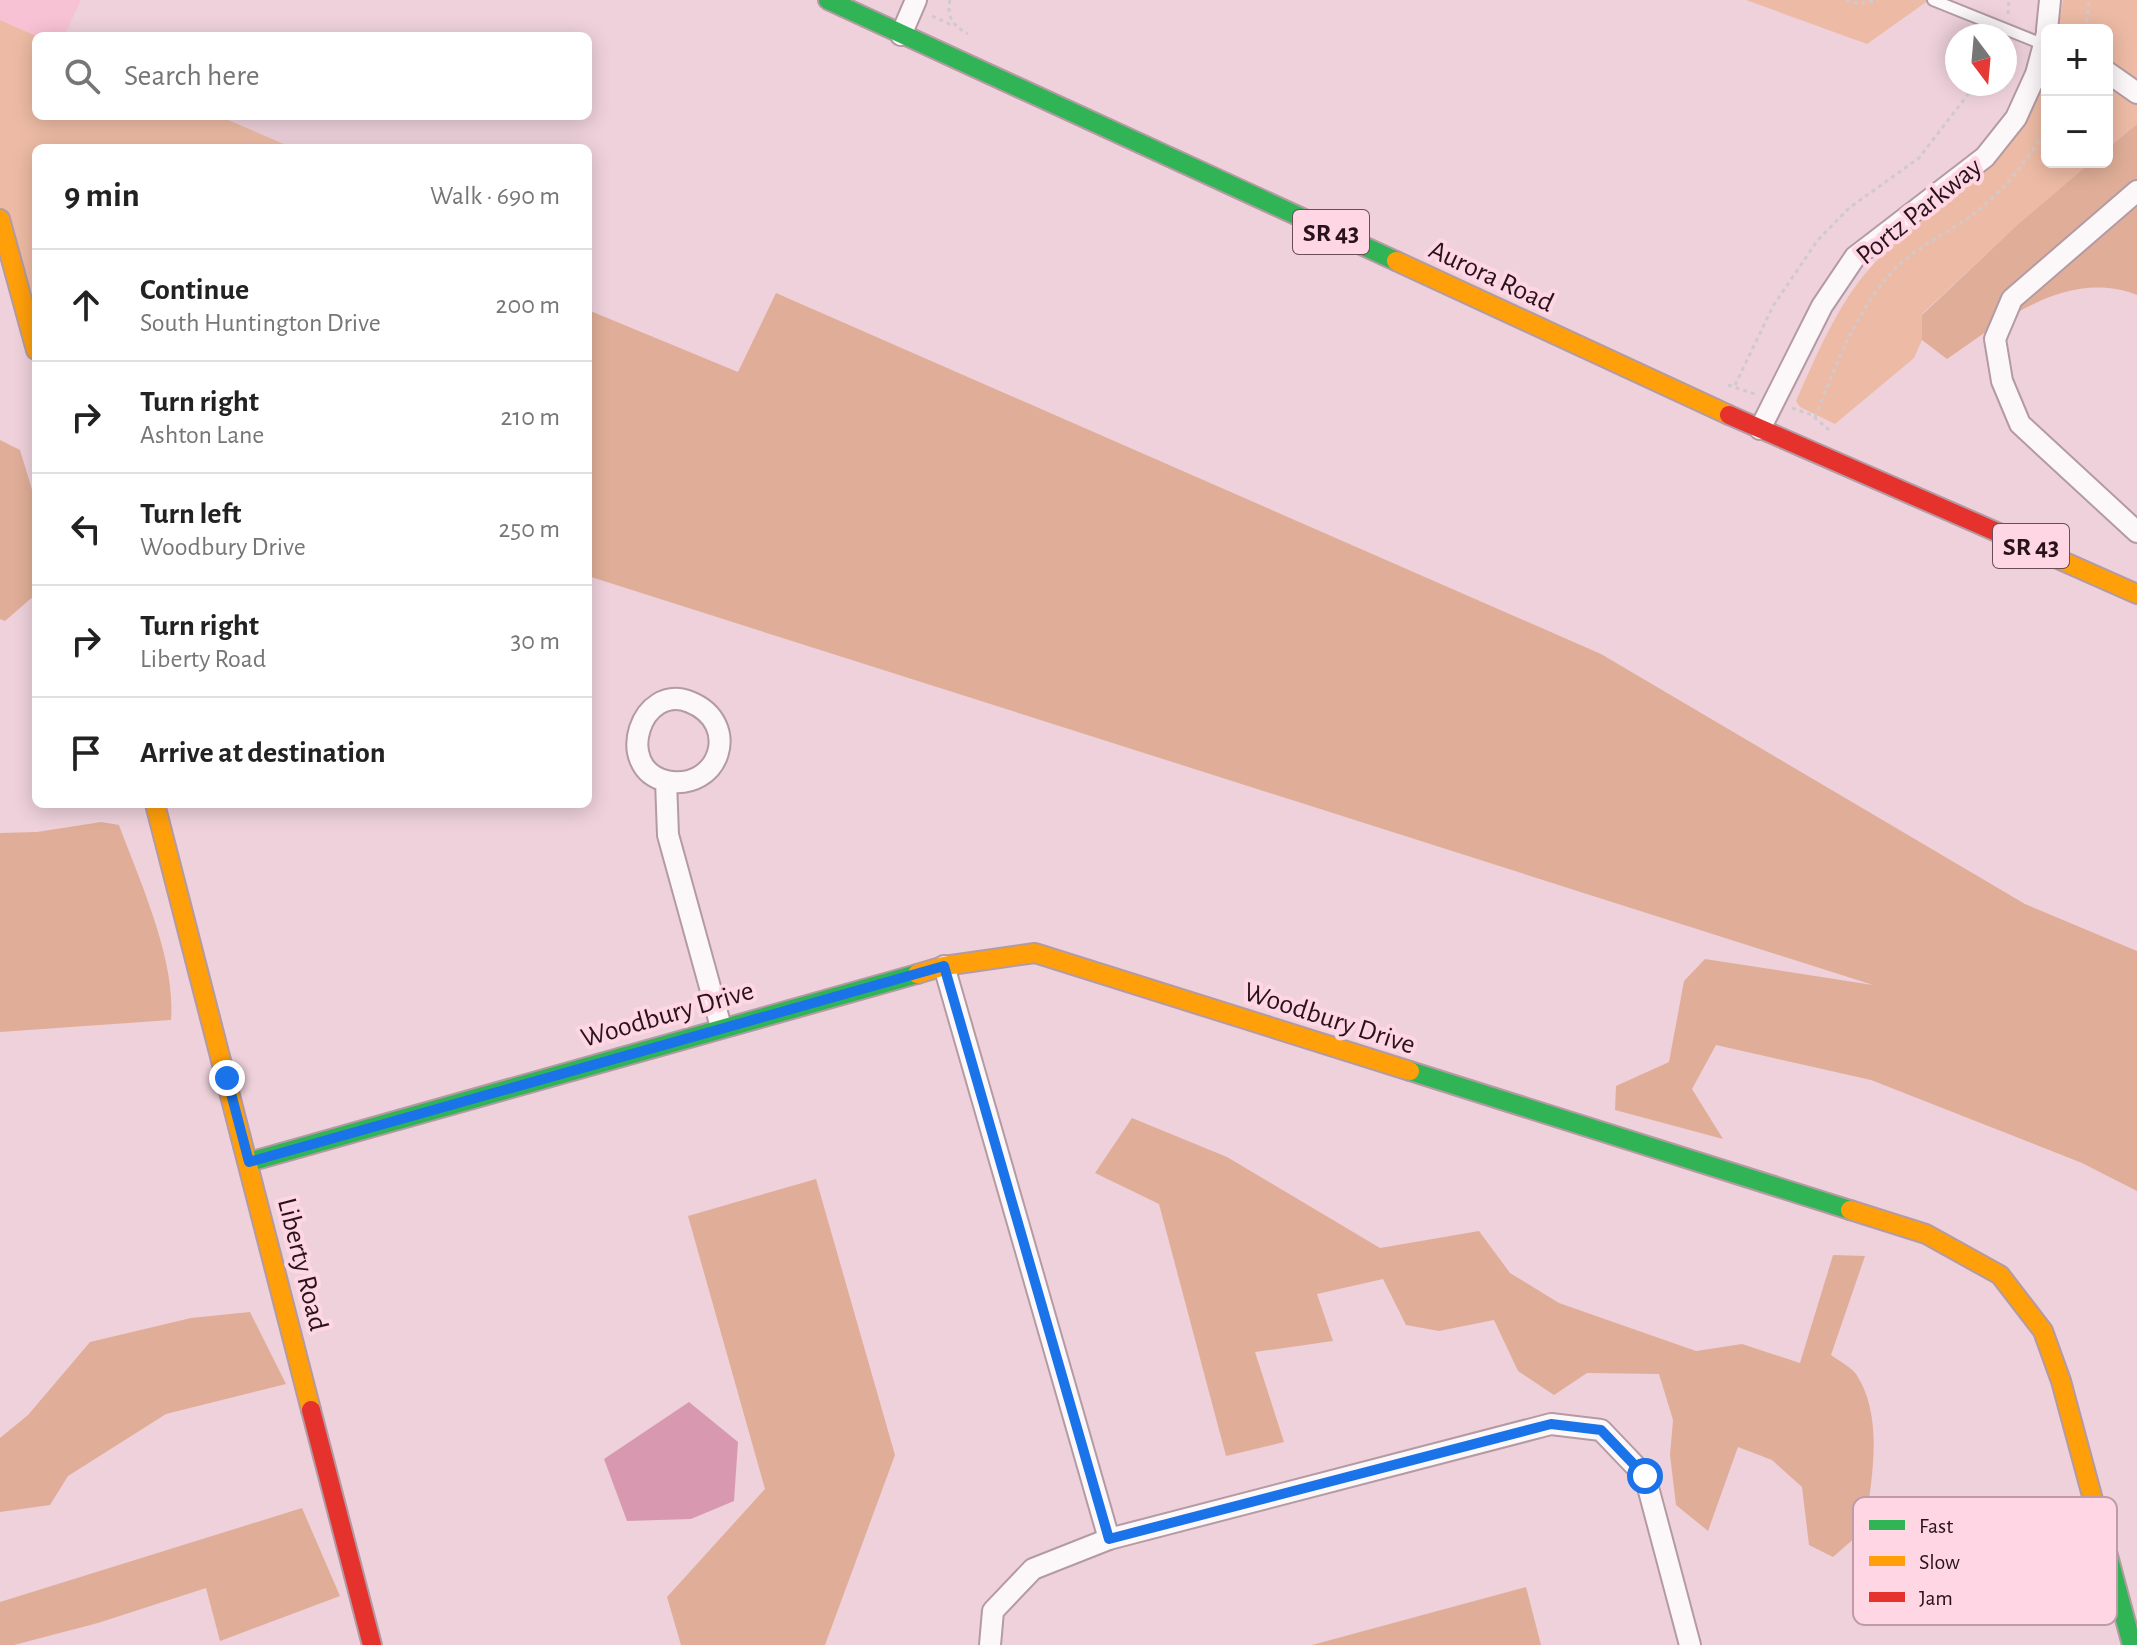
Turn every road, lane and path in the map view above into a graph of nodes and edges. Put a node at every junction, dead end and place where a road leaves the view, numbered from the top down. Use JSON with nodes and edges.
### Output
{"nodes":[{"id":1,"x":828,"y":0,"type":"edge"},
{"id":2,"x":916,"y":0,"type":"edge"},
{"id":3,"x":1846,"y":0,"type":"edge"},
{"id":4,"x":1878,"y":0,"type":"edge"},
{"id":5,"x":1933,"y":0,"type":"edge"},
{"id":6,"x":2009,"y":0,"type":"edge"},
{"id":7,"x":2050,"y":0,"type":"edge"},
{"id":8,"x":2089,"y":0,"type":"edge"},
{"id":9,"x":2006,"y":20,"type":"dead end"},
{"id":10,"x":2048,"y":24,"type":"edge"},
{"id":11,"x":2087,"y":24,"type":"edge"},
{"id":12,"x":901,"y":35,"type":"junction"},
{"id":13,"x":2041,"y":37,"type":"edge"},
{"id":14,"x":2041,"y":52,"type":"edge"},
{"id":15,"x":2113,"y":76,"type":"edge"},
{"id":16,"x":2137,"y":93,"type":"edge"},
{"id":17,"x":1967,"y":96,"type":"edge"},
{"id":18,"x":2041,"y":137,"type":"edge"},
{"id":19,"x":2137,"y":191,"type":"edge"},
{"id":20,"x":0,"y":219,"type":"edge"},
{"id":21,"x":32,"y":335,"type":"edge"},
{"id":22,"x":1734,"y":386,"type":"dead end"},
{"id":23,"x":1805,"y":412,"type":"dead end"},
{"id":24,"x":1760,"y":429,"type":"junction"},
{"id":25,"x":2137,"y":532,"type":"edge"},
{"id":26,"x":2137,"y":594,"type":"edge"},
{"id":27,"x":666,"y":781,"type":"junction"},
{"id":28,"x":156,"y":808,"type":"edge"},
{"id":29,"x":944,"y":966,"type":"junction"},
{"id":30,"x":721,"y":1027,"type":"junction"},
{"id":31,"x":249,"y":1162,"type":"junction"},
{"id":32,"x":2092,"y":1497,"type":"edge"},
{"id":33,"x":1109,"y":1539,"type":"junction"},
{"id":34,"x":2117,"y":1589,"type":"edge"},
{"id":35,"x":372,"y":1645,"type":"edge"},
{"id":36,"x":990,"y":1645,"type":"edge"},
{"id":37,"x":1690,"y":1645,"type":"edge"},
{"id":38,"x":2132,"y":1645,"type":"edge"}],
"edges":[{"from":1,"to":12,"type":"street","name":"Aurora Road","number":"SR 43"},
{"from":2,"to":12,"type":"street"},
{"from":3,"to":4,"type":"path"},
{"from":5,"to":13,"type":"lane"},
{"from":6,"to":9,"type":"path"},
{"from":7,"to":10,"type":"street","name":"Portz Parkway"},
{"from":8,"to":11,"type":"path"},
{"from":12,"to":24,"type":"street","name":"Aurora Road","number":"SR 43"},
{"from":14,"to":24,"type":"street","name":"Portz Parkway"},
{"from":15,"to":16,"type":"street"},
{"from":17,"to":22,"type":"path"},
{"from":18,"to":23,"type":"path"},
{"from":19,"to":25,"type":"street"},
{"from":20,"to":21,"type":"street"},
{"from":24,"to":26,"type":"street","name":"Aurora Road","number":"SR 43"},
{"from":27,"to":27,"type":"street"},
{"from":27,"to":30,"type":"street"},
{"from":28,"to":31,"type":"street","name":"Liberty Road"},
{"from":29,"to":30,"type":"street","name":"Woodbury Drive"},
{"from":29,"to":32,"type":"street","name":"Woodbury Drive"},
{"from":29,"to":33,"type":"street"},
{"from":30,"to":31,"type":"street","name":"Woodbury Drive"},
{"from":31,"to":35,"type":"street","name":"Liberty Road"},
{"from":33,"to":36,"type":"street"},
{"from":33,"to":37,"type":"street"},
{"from":34,"to":38,"type":"street","name":"Woodbury Drive"}]}
